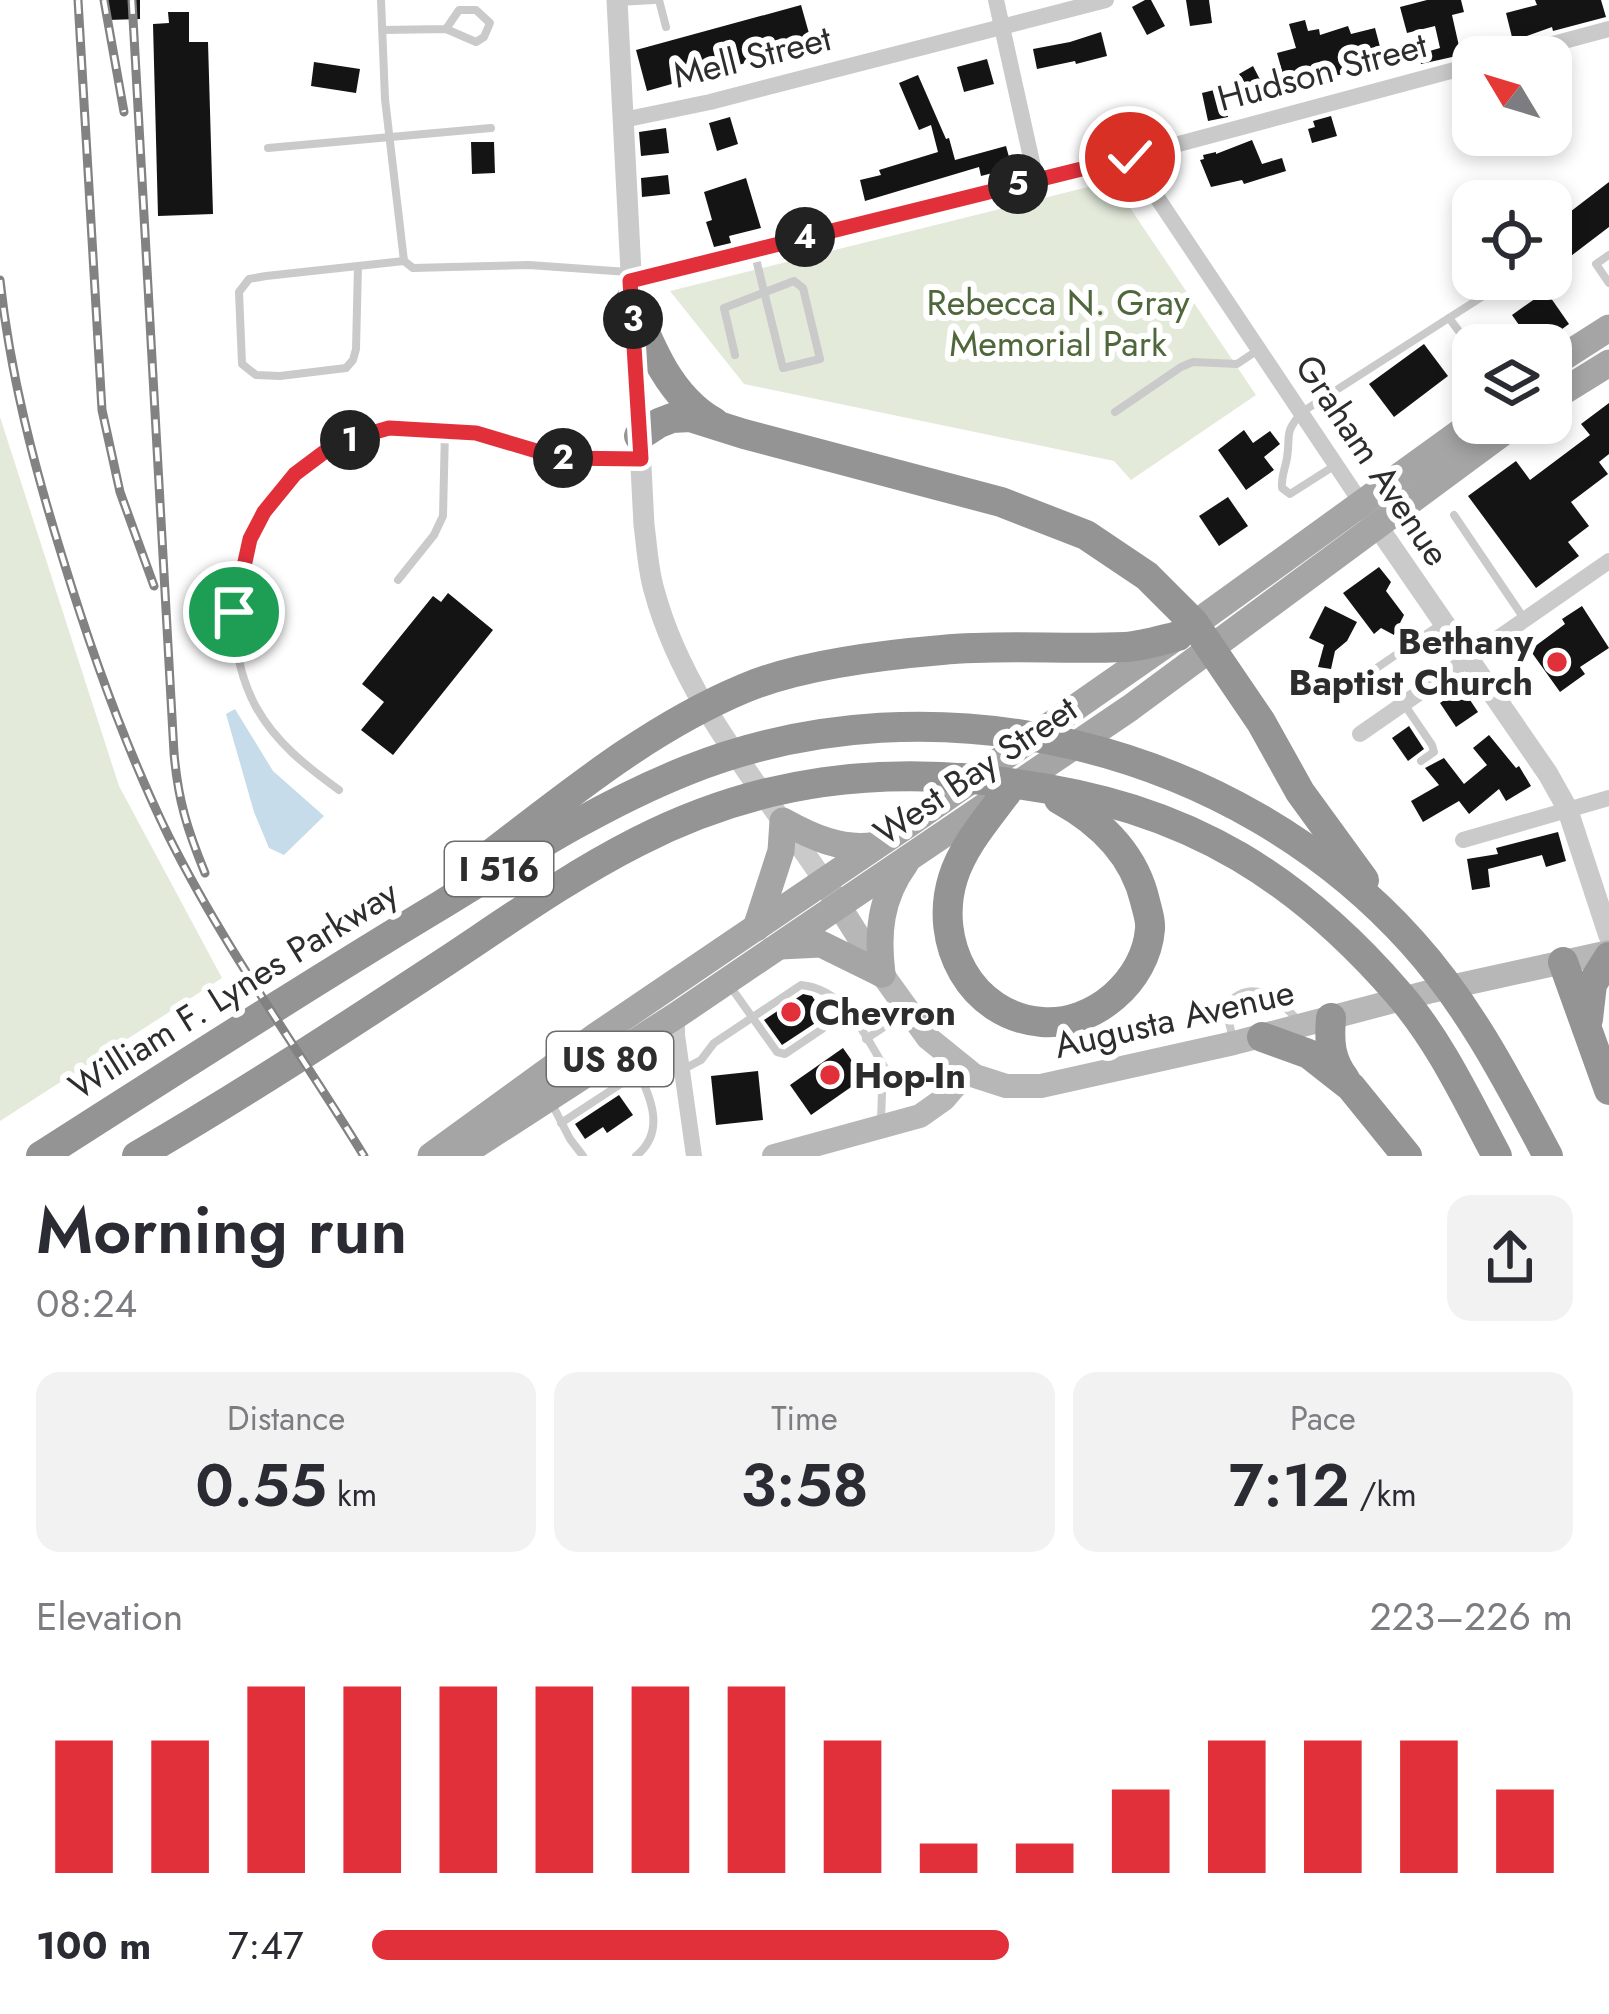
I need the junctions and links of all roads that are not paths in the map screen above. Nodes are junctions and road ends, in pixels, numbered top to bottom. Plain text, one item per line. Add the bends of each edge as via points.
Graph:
1 (381, 0) edge
2 (656, 0) edge
3 (996, 0) edge
4 (1106, 0) edge
5 (617, 1) edge
6 (1004, 26) junction
7 (666, 27) dead end
8 (383, 29) junction
9 (446, 29) junction
10 (1609, 29) edge
11 (1572, 39) edge
12 (1452, 71) edge
13 (623, 120) junction
14 (490, 128) dead end
15 (389, 138) junction
16 (268, 148) dead end
17 (1130, 157) junction
18 (1036, 179) junction
19 (754, 250) junction
20 (1609, 255) edge
21 (404, 261) junction
22 (358, 266) junction
23 (630, 284) junction
24 (1609, 284) edge
25 (762, 292) junction
26 (1477, 300) edge
27 (1450, 318) junction
28 (1454, 324) edge
29 (1609, 328) edge
30 (1260, 350) junction
31 (1572, 352) edge
32 (734, 355) dead end
33 (1609, 363) edge
34 (1572, 386) edge
35 (1115, 412) dead end
36 (1302, 412) junction
37 (719, 424) junction
38 (446, 431) junction
39 (1452, 441) edge
40 (1482, 444) edge
41 (640, 447) junction
42 (1336, 464) junction
43 (1369, 514) junction
44 (1454, 515) dead end
45 (1609, 561) edge
46 (398, 580) dead end
47 (1524, 618) junction
48 (1442, 623) junction
49 (1178, 636) junction
50 (1466, 658) junction
51 (1346, 689) dead end
52 (1403, 703) junction
53 (1360, 734) dead end
54 (1421, 761) dead end
55 (1019, 789) junction
56 (340, 790) dead end
57 (1065, 796) junction
58 (1609, 798) edge
59 (1567, 808) junction
60 (783, 821) junction
61 (1463, 840) dead end
62 (880, 844) junction
63 (911, 856) junction
64 (831, 893) junction
65 (1391, 920) junction
66 (756, 928) junction
67 (1609, 936) edge
68 (778, 946) junction
69 (1609, 954) edge
70 (1563, 962) junction
71 (882, 974) junction
72 (726, 981) junction
73 (314, 982) junction
74 (849, 1011) junction
75 (908, 1011) junction
76 (677, 1015) junction
77 (751, 1018) junction
78 (1317, 1021) junction
79 (1588, 1031) junction
80 (866, 1039) junction
81 (1248, 1040) junction
82 (633, 1060) junction
83 (682, 1070) junction
84 (968, 1071) junction
85 (1351, 1087) junction
86 (1609, 1090) edge
87 (555, 1111) junction
88 (881, 1128) junction
89 (41, 1156) edge
90 (137, 1156) edge
91 (431, 1156) edge
92 (459, 1156) edge
93 (583, 1156) edge
94 (636, 1156) edge
95 (694, 1156) edge
96 (778, 1156) edge
97 (1407, 1156) edge
98 (1498, 1156) edge
99 (1548, 1156) edge

1 - 8 lane
2 - 5 lane
2 - 7 lane
3 - 6 street
4 - 6 street, Mell Street
5 - 13 street
6 - 13 street, Mell Street
6 - 18 street
8 - 9 lane
8 - 15 lane
9 - 9 lane via 476,41 490,23 476,10 459,10
10 - 11 street
12 - 17 street, Hudson Street
13 - 23 street
14 - 15 lane
15 - 16 lane
15 - 21 lane
17 - 18 street, Hudson Street
17 - 30 street, Graham Avenue
18 - 19 street, Hudson Street
19 - 23 street, Hudson Street
19 - 25 lane
20 - 24 lane via 1596,264
21 - 22 lane
21 - 23 lane via 413,268 529,265
22 - 22 lane via 249,279 239,292 242,364 256,375 280,376 346,368 356,349
23 - 37 highway via 669,379
23 - 41 street
25 - 25 lane via 783,368 820,359 803,288 794,281
25 - 32 lane via 724,308
26 - 27 lane
27 - 28 lane
27 - 36 lane
29 - 31 main road
30 - 35 lane via 1237,364 1181,367
30 - 36 street, Graham Avenue
33 - 34 main road
36 - 42 street, Graham Avenue
36 - 42 lane via 1287,434 1282,488 1291,494
37 - 41 highway via 672,418
37 - 65 highway via 1001,502 1086,535 1147,576 1192,622
38 - 41 lane via 560,458
38 - 46 lane via 443,516
38 - 56 lane via 389,428 323,453 295,474 250,539 234,612 239,665 276,736
39 - 43 main road, West Bay Street
40 - 43 main road, West Bay Street
41 - 60 street via 652,586 667,631 703,702
42 - 43 street, Graham Avenue
43 - 48 street, Graham Avenue
43 - 49 main road, West Bay Street
43 - 55 main road, West Bay Street
44 - 47 lane
45 - 47 street
47 - 50 street
48 - 50 street, Graham Avenue
48 - 51 lane
49 - 62 main road, West Bay Street
49 - 73 highway via 1129,646 941,650 842,663 744,689 606,767
50 - 52 street
50 - 59 street, Graham Avenue
52 - 53 street
52 - 54 lane via 1434,752
55 - 57 highway
55 - 57 highway via 974,836 953,877 949,940 963,974 990,1003 1042,1022 1074,1018 1114,998 1137,971 1150,925 1140,880 1115,841
55 - 63 main road, West Bay Street
55 - 90 highway, I 516 via 902,774 812,783 693,818 587,870
57 - 98 highway via 1158,817 1242,858 1303,902 1399,994
58 - 59 street
59 - 61 street
59 - 67 street, Graham Avenue
60 - 62 main road via 832,844
60 - 64 street
60 - 66 main road
62 - 64 main road, West Bay Street
63 - 64 main road, West Bay Street
63 - 71 main road via 883,908
64 - 66 main road, West Bay Street / US 80
64 - 68 main road, West Bay Street
64 - 71 main road
65 - 73 highway, William F. Lynes Parkway / I 516 via 1288,837 1156,768 1066,742 955,727 859,729 761,747 634,793
65 - 99 highway, William F. Lynes Parkway / I 516 via 1465,1009
66 - 91 main road, West Bay Street / US 80
68 - 71 main road via 821,944
68 - 72 main road, West Bay Street / US 80
69 - 70 main road, Augusta Avenue
69 - 79 highway via 1592,985
70 - 78 main road, Augusta Avenue
70 - 79 highway
71 - 75 main road
72 - 76 main road, West Bay Street / US 80
72 - 77 lane
73 - 89 highway, William F. Lynes Parkway / I 516
74 - 77 lane via 817,987 801,986
74 - 77 lane via 785,1054
74 - 80 lane
75 - 80 lane
75 - 84 main road
76 - 82 main road, West Bay Street / US 80
76 - 83 street
77 - 83 lane
78 - 81 main road, Augusta Avenue
78 - 81 lane via 1267,993 1238,994 1225,1006
78 - 85 highway
79 - 86 highway
80 - 88 lane via 888,1073
81 - 84 main road, Augusta Avenue via 1041,1086 990,1083
81 - 85 highway via 1309,1054
82 - 83 lane
82 - 87 main road, West Bay Street / US 80
82 - 94 lane via 656,1120
83 - 95 street
84 - 88 main road via 934,1108
85 - 97 highway
87 - 92 main road, West Bay Street / US 80
87 - 93 lane
88 - 96 main road

